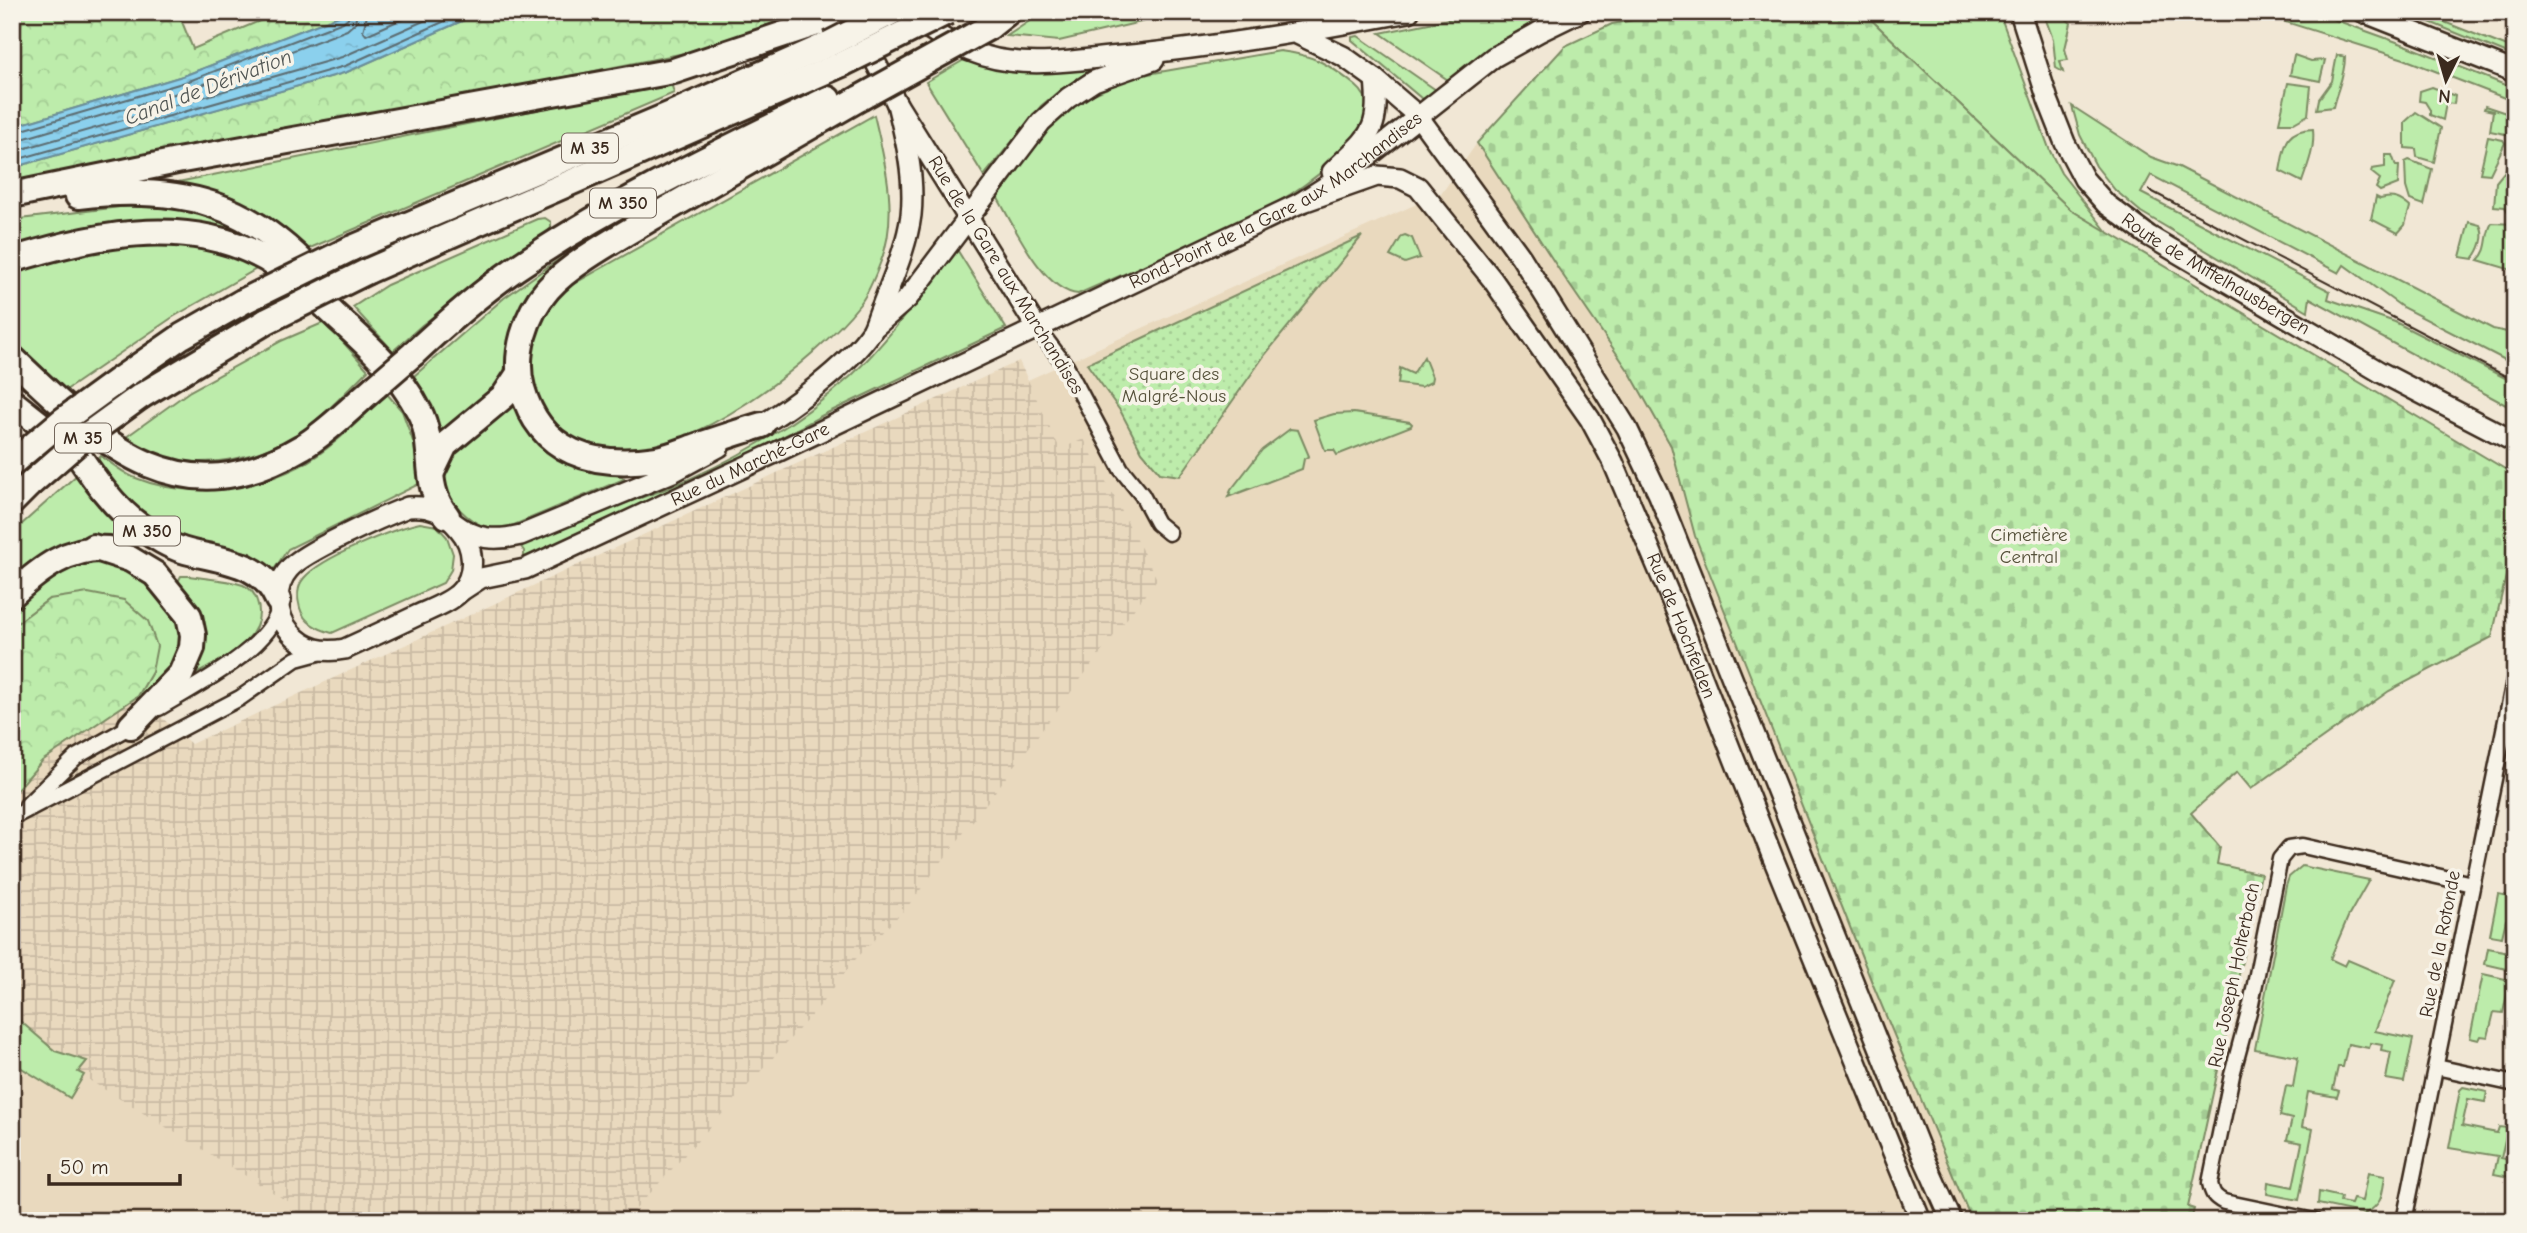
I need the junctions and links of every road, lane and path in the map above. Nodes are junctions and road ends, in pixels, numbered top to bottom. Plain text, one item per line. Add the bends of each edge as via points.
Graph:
1 (850, 12) edge
2 (892, 12) edge
3 (910, 12) edge
4 (947, 12) edge
5 (1409, 12) edge
6 (1580, 12) edge
7 (2020, 12) edge
8 (2363, 12) edge
9 (991, 18) edge
10 (1295, 33) junction
11 (833, 36) edge
12 (1185, 50) junction
13 (2515, 72) edge
14 (1375, 79) junction
15 (857, 92) junction
16 (897, 104) junction
17 (1418, 116) junction
18 (12, 195) edge
19 (1301, 202) junction
20 (12, 205) edge
21 (969, 217) junction
22 (12, 260) edge
23 (1037, 328) junction
24 (872, 330) junction
25 (359, 337) junction
26 (13, 358) edge
27 (518, 375) junction
28 (12, 402) edge
29 (762, 425) junction
30 (2515, 442) edge
31 (80, 458) junction
32 (12, 463) edge
33 (432, 472) junction
34 (21, 494) edge
35 (451, 520) junction
36 (1169, 533) dead end
37 (93, 547) junction
38 (240, 564) junction
39 (461, 591) junction
40 (12, 595) edge
41 (279, 604) junction
42 (324, 651) junction
43 (2515, 676) edge
44 (131, 726) junction
45 (16, 817) edge
46 (2472, 884) junction
47 (2436, 1067) junction
48 (2515, 1084) edge
49 (1921, 1221) edge
50 (1952, 1221) edge
51 (2314, 1221) edge
52 (2404, 1221) edge

1 - 16 main road, Rue de la Gare aux Marchandises
2 - 11 highway, M 35, bridge
3 - 12 main road via 953,44 1009,61
4 - 11 highway, M 35, bridge
5 - 10 main road
6 - 17 main road via 1494,57
7 - 30 main road, Route de Mittelhausbergen via 2065,143 2084,179 2106,204 2149,236 2380,372
8 - 13 main road
9 - 15 highway, M 350
10 - 12 main road
10 - 14 main road, Rond-Point de la Gare aux Marchandises
11 - 18 highway via 674,71
11 - 32 highway, M 35, bridge via 671,114 350,249 242,302 117,381
11 - 34 highway, M 35, bridge via 267,321 141,396 83,438
12 - 21 main road via 1094,82 1068,99 1041,122
14 - 17 main road, Rond-Point de la Gare aux Marchandises
14 - 19 main road via 1378,108 1368,136
15 - 26 highway, M 350, bridge via 645,190 559,240 455,315 304,447 254,470 213,476 180,474 144,463 89,428
15 - 27 highway via 570,270 549,288 527,324
16 - 21 main road, Rue de la Gare aux Marchandises
16 - 24 main road via 912,189 911,217
17 - 19 main road, Rond-Point de la Gare aux Marchandises via 1347,173
17 - 50 main road, Rue de Hochfelden via 1521,257 1645,462
19 - 23 main road, Rond-Point de la Gare aux Marchandises
19 - 49 main road, Rue de Hochfelden via 1377,176 1400,177 1418,187 1492,279 1590,419 1613,461 1677,613
20 - 25 highway via 143,191 212,204 250,221 282,243 328,289
21 - 23 main road, Rue de la Gare aux Marchandises
21 - 24 main road via 908,298
22 - 25 highway via 135,233 211,238 277,265
23 - 36 street, Rue de la Gare aux Marchandises via 1066,366 1121,469 1157,523
23 - 39 main road, Rue du Marché-Gare via 525,569 474,580
24 - 29 main road via 824,379
25 - 33 highway via 388,366 424,419
26 - 31 highway, M 350
27 - 29 highway via 527,407 539,427 575,454 602,461 658,459
27 - 33 highway via 503,396 445,445
28 - 31 highway
29 - 35 main road via 673,472 521,535 482,538
31 - 38 highway, M 350 via 122,511 144,530 180,549
33 - 35 highway via 434,496
35 - 39 main road via 471,552 470,573
35 - 41 main road via 427,507 408,507 315,551 287,570 280,584
37 - 38 highway via 204,566
37 - 40 highway via 54,562
37 - 44 highway via 130,559 155,574 189,616 192,648 181,674
38 - 41 highway via 265,579
39 - 42 main road, Rue du Marché-Gare via 445,603 345,649
41 - 42 main road via 285,625 299,640
41 - 44 street via 269,631 254,646
42 - 45 street via 296,659 240,698
43 - 46 street, Rue de la Rotonde
44 - 45 street via 76,757
46 - 47 street, Rue de la Rotonde
46 - 51 street, Rue Joseph Holterbach via 2303,846 2289,848 2280,859 2210,1183 2216,1198 2224,1202
47 - 48 street
47 - 52 street, Rue de la Rotonde

